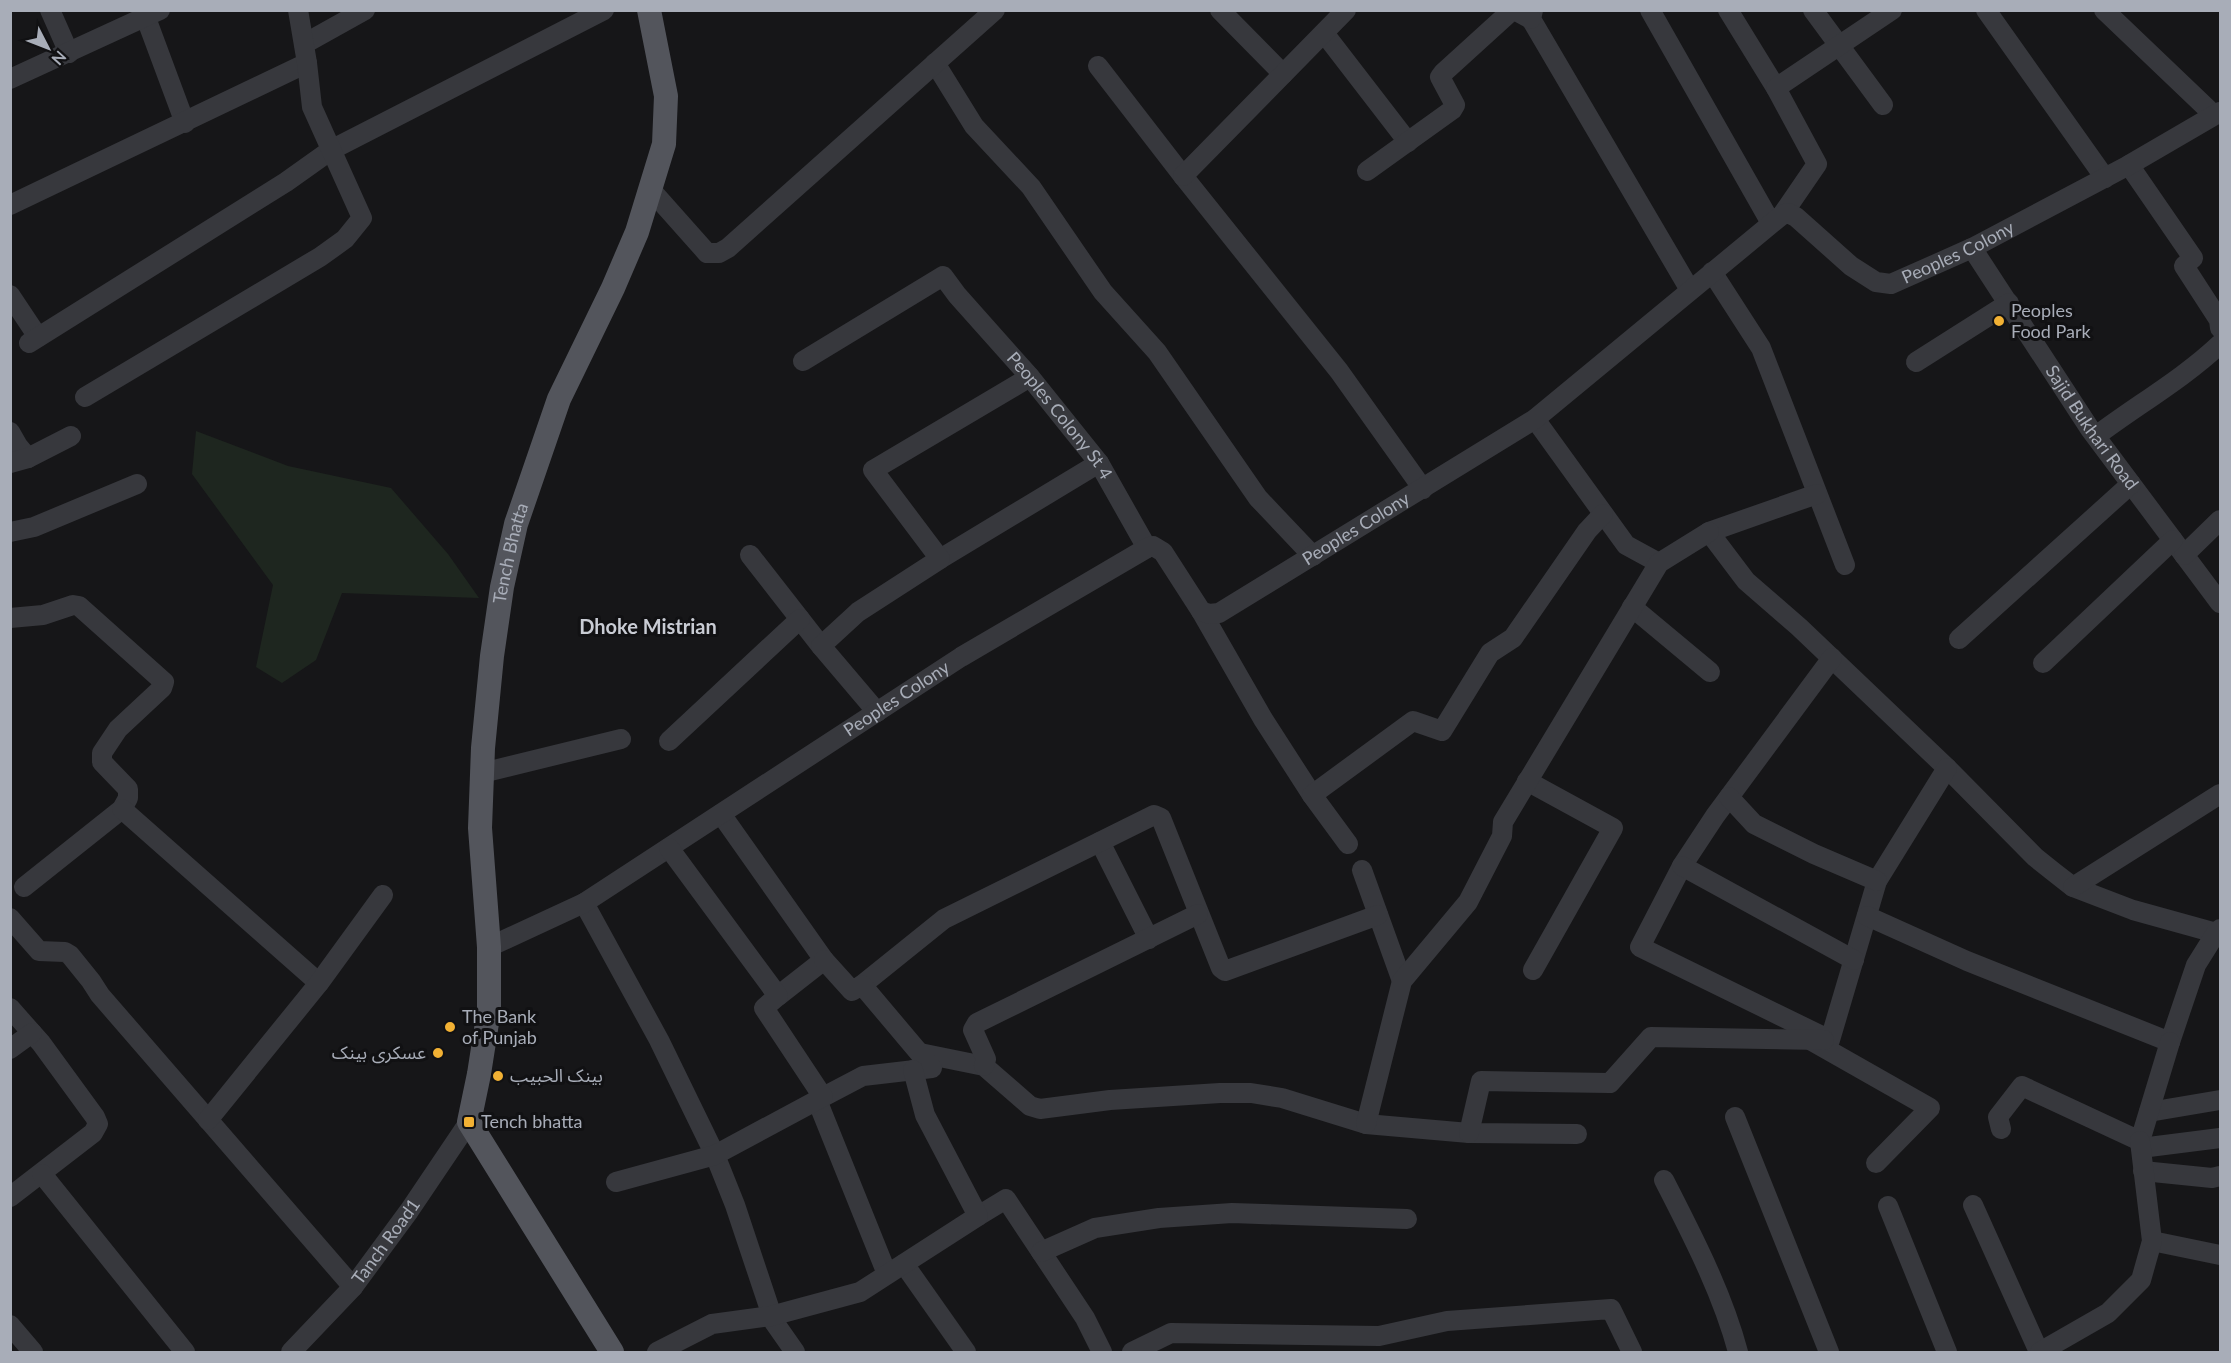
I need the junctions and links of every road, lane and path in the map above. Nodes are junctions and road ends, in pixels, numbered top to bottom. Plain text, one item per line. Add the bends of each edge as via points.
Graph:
1 (50, 10) edge
2 (298, 10) edge
3 (365, 10) edge
4 (603, 10) edge
5 (649, 10) edge
6 (1220, 10) edge
7 (1346, 10) edge
8 (1650, 10) edge
9 (1728, 10) edge
10 (1813, 10) edge
11 (1892, 10) edge
12 (1986, 10) edge
13 (2104, 10) edge
14 (990, 12) edge
15 (153, 14) edge
16 (1532, 15) edge
17 (1324, 33) junction
18 (1838, 46) junction
19 (69, 53) junction
20 (306, 53) junction
21 (935, 63) junction
22 (1098, 66) dead end
23 (12, 74) edge
24 (1283, 74) junction
25 (1776, 88) junction
26 (1883, 105) dead end
27 (2217, 114) edge
28 (185, 123) junction
29 (1408, 142) junction
30 (331, 150) junction
31 (2129, 165) junction
32 (1367, 171) dead end
33 (1183, 176) junction
34 (2105, 178) junction
35 (651, 190) junction
36 (10, 205) edge
37 (1776, 219) junction
38 (1972, 248) junction
39 (1713, 272) junction
40 (1690, 290) junction
41 (10, 295) edge
42 (2009, 303) junction
43 (2220, 328) edge
44 (2220, 344) edge
45 (803, 361) dead end
46 (1916, 362) dead end
47 (1030, 377) junction
48 (85, 397) dead end
49 (1535, 420) junction
50 (71, 436) dead end
51 (2096, 436) junction
52 (15, 449) edge
53 (1099, 463) junction
54 (137, 484) dead end
55 (2132, 484) junction
56 (1423, 489) junction
57 (1817, 494) junction
58 (1603, 514) junction
59 (2220, 520) edge
60 (10, 532) edge
61 (1709, 532) junction
62 (1147, 548) junction
63 (2179, 548) junction
64 (750, 555) dead end
65 (1313, 556) junction
66 (940, 559) junction
67 (1659, 563) junction
68 (1845, 565) dead end
69 (2220, 603) edge
70 (1632, 607) junction
71 (1201, 610) junction
72 (10, 618) edge
73 (800, 620) junction
74 (1959, 639) dead end
75 (821, 646) junction
76 (1832, 658) junction
77 (2043, 663) dead end
78 (1710, 672) dead end
79 (877, 712) junction
80 (621, 739) dead end
81 (669, 741) dead end
82 (1947, 768) junction
83 (482, 773) junction
84 (1527, 781) junction
85 (2220, 794) edge
86 (1312, 795) junction
87 (1729, 797) junction
88 (122, 809) junction
89 (721, 814) junction
90 (1100, 842) junction
91 (1348, 844) dead end
92 (669, 848) junction
93 (1682, 866) junction
94 (1362, 870) dead end
95 (1877, 881) junction
96 (2073, 887) junction
97 (24, 888) dead end
98 (383, 895) dead end
99 (584, 903) junction
100 (1198, 914) junction
101 (1378, 915) junction
102 (1867, 916) junction
103 (10, 918) edge
104 (2218, 931) edge
105 (1149, 939) junction
106 (489, 947) junction
107 (824, 960) junction
108 (1854, 960) junction
109 (1533, 970) dead end
110 (1402, 981) junction
111 (319, 983) junction
112 (862, 985) junction
113 (778, 996) junction
114 (10, 1008) edge
115 (32, 1033) junction
116 (1809, 1039) junction
117 (1830, 1040) junction
118 (2170, 1042) junction
119 (10, 1049) edge
120 (916, 1062) junction
121 (984, 1066) junction
122 (820, 1099) junction
123 (2220, 1100) edge
124 (2149, 1112) junction
125 (1736, 1117) dead end
126 (208, 1120) junction
127 (469, 1122) junction
128 (1366, 1124) junction
129 (2001, 1129) dead end
130 (1469, 1133) junction
131 (1577, 1134) dead end
132 (2220, 1138) edge
133 (2140, 1144) junction
134 (715, 1155) junction
135 (1876, 1163) dead end
136 (2144, 1171) junction
137 (42, 1174) junction
138 (2220, 1176) edge
139 (1664, 1180) dead end
140 (616, 1182) dead end
141 (10, 1197) edge
142 (1973, 1205) dead end
143 (1888, 1206) dead end
144 (978, 1216) junction
145 (1407, 1220) dead end
146 (2152, 1241) junction
147 (1041, 1252) junction
148 (2220, 1255) edge
149 (896, 1269) junction
150 (353, 1287) junction
151 (771, 1316) junction
152 (10, 1325) edge
153 (33, 1353) edge
154 (185, 1353) edge
155 (291, 1353) edge
156 (612, 1353) edge
157 (657, 1353) edge
158 (795, 1353) edge
159 (966, 1353) edge
160 (1102, 1353) edge
161 (1132, 1353) edge
162 (1632, 1353) edge
163 (1738, 1353) edge
164 (1829, 1353) edge
165 (1947, 1353) edge
166 (2040, 1353) edge

1 - 19 street
2 - 20 street
3 - 20 street
4 - 30 street
5 - 35 main road, Tench Bhatta via 666,96 664,144
6 - 24 street
7 - 17 street
8 - 37 street
9 - 25 street
10 - 18 street
11 - 18 street
12 - 34 street
13 - 27 street
14 - 21 street
15 - 19 street
15 - 28 street
16 - 29 street via 1509,13 1443,73 1442,83 1455,105
16 - 40 street
17 - 24 street
17 - 29 street
18 - 25 street
18 - 26 street
19 - 23 street
20 - 28 street
20 - 30 street via 312,107
21 - 35 street via 719,253 707,253
21 - 65 street via 974,126 1030,187 1103,292 1156,352 1258,498
22 - 33 street
24 - 33 street
25 - 37 street via 1817,164
27 - 31 street, Peoples Colony
28 - 36 street
29 - 32 street
30 - 41 street via 34,340
30 - 48 street via 362,218 345,239
31 - 34 street, Peoples Colony
31 - 43 street via 2193,258 2184,266 2219,320
33 - 56 street via 1339,371
34 - 38 street, Peoples Colony
35 - 83 main road, Tench Bhatta via 613,288 558,399 516,524 492,656
37 - 38 street, Peoples Colony via 1788,213 1796,217 1851,266 1876,282 1891,284
37 - 39 street, Peoples Colony
38 - 42 street, Sajid Bukhari Road
39 - 40 street, Peoples Colony
39 - 57 street via 1761,348
40 - 49 street, Peoples Colony
42 - 46 street
42 - 51 street, Sajid Bukhari Road
44 - 51 street via 2197,366
45 - 47 street, Peoples Colony St 4 via 943,276
47 - 53 street, Peoples Colony St 4
47 - 66 street via 873,470
49 - 56 street, Peoples Colony
49 - 58 street
50 - 52 street
51 - 55 street, Sajid Bukhari Road
53 - 62 street, Peoples Colony St 4
53 - 66 street
54 - 60 street
55 - 63 street, Sajid Bukhari Road
55 - 74 street
56 - 65 street, Peoples Colony
57 - 61 street
57 - 68 street
58 - 67 street via 1626,545
58 - 86 street via 1513,638 1490,653 1442,731 1413,721
59 - 63 street
61 - 67 street
61 - 76 street via 1746,581
62 - 71 street via 1153,546 1163,552
62 - 79 street, Peoples Colony
63 - 69 street, Sajid Bukhari Road
63 - 77 street
64 - 73 street
65 - 71 street, Peoples Colony via 1219,613
66 - 75 street via 858,612
67 - 70 street
70 - 78 street
70 - 84 street
71 - 86 street
72 - 88 street via 79,606 164,682 118,729 102,753 102,762 128,789
73 - 75 street
73 - 81 street
75 - 79 street
76 - 82 street
76 - 87 street
79 - 89 street, Peoples Colony
80 - 83 street
82 - 95 street
82 - 96 street via 2035,857
83 - 106 main road, Tench Bhatta via 480,828
84 - 109 street via 1613,828
84 - 110 street via 1503,822 1502,836 1468,902
85 - 96 street
86 - 91 street
87 - 93 street
87 - 95 street via 1755,824
88 - 97 street
88 - 111 street
89 - 92 street, Peoples Colony
89 - 107 street
90 - 100 street via 1159,815
90 - 105 street
90 - 112 street via 944,919
92 - 99 street, Peoples Colony
92 - 113 street
93 - 108 street
93 - 117 street via 1641,947
94 - 101 street
95 - 102 street
96 - 104 street via 2133,910
98 - 111 street
99 - 106 street, Peoples Colony
99 - 134 street via 659,1040
100 - 101 street via 1225,970
100 - 105 street
101 - 110 street
102 - 108 street
102 - 118 street via 1967,961
103 - 126 street via 39,951 70,955 100,996
104 - 118 street via 2196,965
105 - 121 street via 976,1023 973,1030 986,1059
106 - 127 main road, Tench Bhatta via 489,1010
107 - 112 street via 852,991
107 - 113 street
108 - 117 street
110 - 128 street
111 - 126 street
112 - 120 street
113 - 122 street via 764,1008
114 - 115 street
115 - 119 street
115 - 137 street via 98,1125
116 - 117 street
116 - 130 street via 1651,1037 1610,1083 1481,1081
116 - 135 street via 1930,1108
118 - 124 street
120 - 121 street
120 - 122 street via 864,1076
120 - 144 street via 925,1115
121 - 128 street via 1030,1106 1040,1109 1110,1100 1251,1093 1282,1098
122 - 134 street
122 - 149 street
123 - 124 street
124 - 133 street
125 - 164 street
126 - 150 street
127 - 150 street, Tanch Road1
127 - 156 main road
128 - 130 street
129 - 133 street via 1998,1117 2022,1086
130 - 131 street
132 - 133 street
133 - 136 street
134 - 140 street
134 - 151 street
136 - 138 street
136 - 146 street
137 - 141 street
137 - 154 street
139 - 163 street via 1694,1239
142 - 166 street
143 - 165 street
144 - 147 street via 1006,1199
144 - 149 street
145 - 147 street via 1232,1213 1159,1218 1095,1228
146 - 148 street
146 - 166 street via 2141,1280 2108,1313
147 - 160 street via 1085,1318
149 - 151 street via 860,1292
149 - 159 street
150 - 155 street, Tanch Road1
151 - 157 street via 712,1324
151 - 158 street
152 - 153 street
161 - 162 street via 1171,1333 1379,1336 1447,1321 1611,1309

